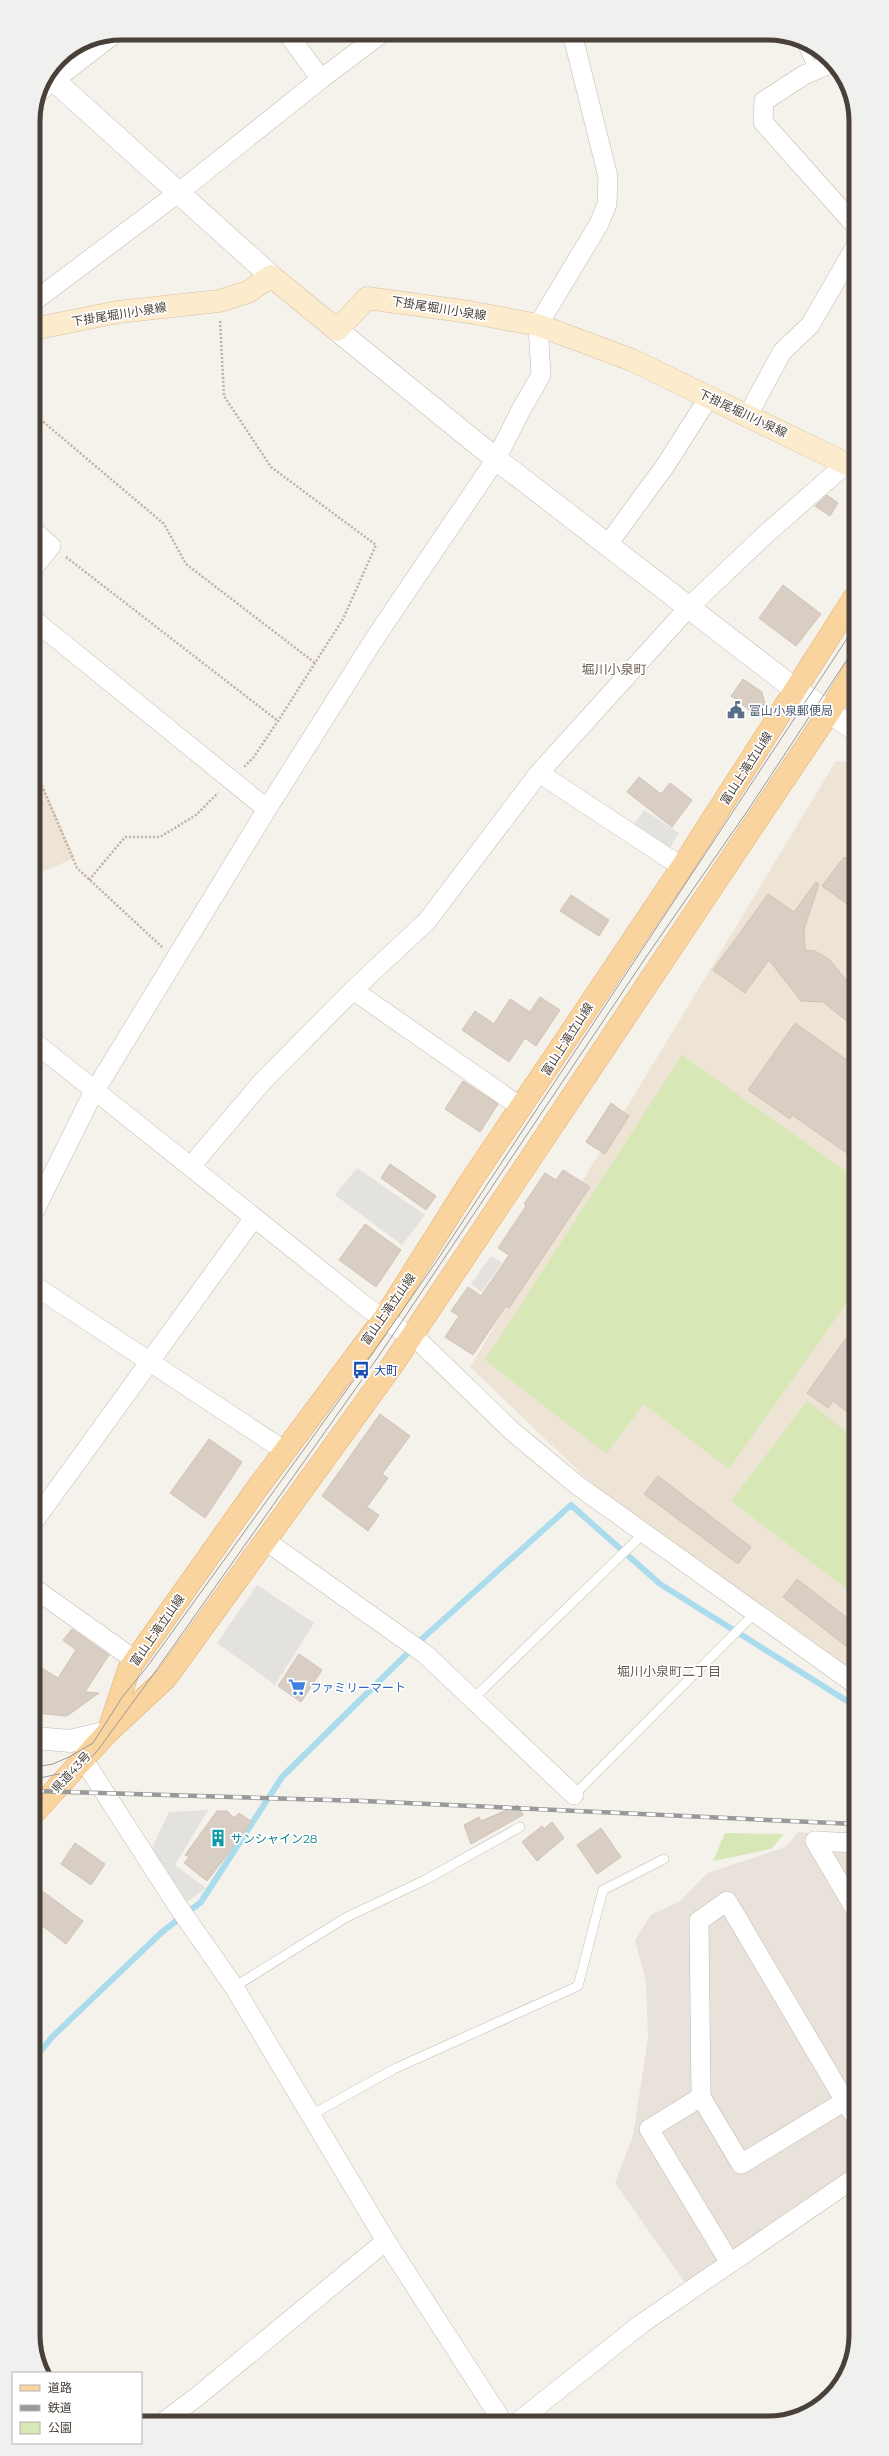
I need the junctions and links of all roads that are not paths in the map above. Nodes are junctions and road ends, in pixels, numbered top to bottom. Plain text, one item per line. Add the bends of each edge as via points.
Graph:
1 (292, 40) edge
2 (373, 40) edge
3 (574, 40) edge
4 (102, 43) edge
5 (807, 50) edge
6 (822, 67) edge
7 (321, 79) junction
8 (51, 80) edge
9 (49, 84) edge
10 (178, 193) junction
11 (849, 219) edge
12 (849, 256) edge
13 (271, 276) junction
14 (40, 297) edge
15 (538, 325) junction
16 (40, 328) edge
17 (337, 330) junction
18 (709, 397) junction
19 (748, 415) junction
20 (496, 460) junction
21 (849, 465) edge
22 (849, 466) edge
23 (40, 536) edge
24 (608, 544) junction
25 (40, 560) edge
26 (849, 606) edge
27 (689, 608) junction
28 (40, 625) edge
29 (849, 679) edge
30 (796, 690) junction
31 (830, 710) junction
32 (849, 725) edge
33 (539, 773) junction
34 (267, 809) junction
35 (682, 867) junction
36 (353, 990) junction
37 (40, 1047) edge
38 (96, 1090) junction
39 (522, 1108) junction
40 (191, 1166) junction
41 (40, 1200) edge
42 (253, 1218) junction
43 (40, 1289) edge
44 (385, 1318) junction
45 (413, 1336) junction
46 (149, 1362) junction
47 (284, 1451) junction
48 (40, 1513) edge
49 (643, 1534) junction
50 (266, 1541) junction
51 (40, 1593) edge
52 (755, 1613) junction
53 (135, 1660) junction
54 (849, 1680) edge
55 (473, 1699) junction
56 (108, 1732) junction
57 (40, 1738) edge
58 (83, 1759) junction
59 (574, 1795) joint
60 (40, 1806) edge
61 (520, 1827) dead end
62 (849, 1843) edge
63 (664, 1859) dead end
64 (849, 1899) edge
65 (234, 1987) junction
66 (849, 2095) edge
67 (701, 2097) junction
68 (849, 2099) edge
69 (311, 2115) junction
70 (849, 2182) edge
71 (386, 2241) junction
72 (730, 2263) junction
73 (171, 2416) edge
74 (499, 2416) edge
75 (525, 2416) edge

1 - 7 street
2 - 7 street
3 - 15 street via 608,176 607,204 599,224
4 - 8 street
5 - 6 lane
6 - 11 street via 764,101 763,122
7 - 10 street
9 - 10 street
10 - 13 street
10 - 14 street
12 - 19 street via 810,325 782,352
13 - 16 main road, 下掛尾堀川小泉線 via 248,292 219,301 118,312
13 - 17 main road
15 - 17 main road, 下掛尾堀川小泉線 via 469,312 367,298
15 - 18 main road, 下掛尾堀川小泉線 via 632,360
15 - 20 street via 542,375
17 - 20 street
18 - 19 main road, 下掛尾堀川小泉線
18 - 24 street via 665,466
19 - 21 main road, 下掛尾堀川小泉線
20 - 24 street
20 - 34 street via 375,638
22 - 27 street via 767,533
23 - 25 street via 51,546
24 - 27 street
26 - 30 main road, 富山上滝立山線
27 - 30 street
27 - 33 street
28 - 34 street
29 - 31 main road
30 - 31 street
30 - 35 main road, 富山上滝立山線
31 - 32 street
31 - 45 main road
33 - 35 street
33 - 36 street via 427,921
34 - 38 street
35 - 39 main road, 富山上滝立山線 via 593,997
36 - 39 street
36 - 40 street via 263,1081
37 - 38 street
38 - 40 street
38 - 41 street
39 - 44 main road, 富山上滝立山線 via 469,1184
40 - 42 street
42 - 44 street via 369,1309
42 - 46 street
43 - 46 street
44 - 45 street
44 - 47 main road, 富山上滝立山線
45 - 49 street via 512,1431
45 - 50 main road
46 - 47 street
46 - 48 street
47 - 53 main road, 富山上滝立山線
49 - 52 street
49 - 55 lane
50 - 55 street via 425,1654
50 - 56 main road via 166,1678
51 - 53 street
52 - 54 street
52 - 59 lane
53 - 56 main road, 富山上滝立山線 via 129,1669
55 - 59 street
56 - 57 street via 70,1741
56 - 58 main road, 県道43号
58 - 60 main road, 県道43号
58 - 65 street via 177,1905
61 - 65 lane via 427,1879 346,1918
62 - 64 street via 815,1841
63 - 69 lane via 602,1890 578,1986 394,2069
65 - 69 street
66 - 67 street via 727,1901 699,1921
67 - 68 street via 741,2164
67 - 72 street via 649,2129
69 - 71 street
70 - 72 street
71 - 73 street
71 - 74 street
72 - 75 street via 641,2324

